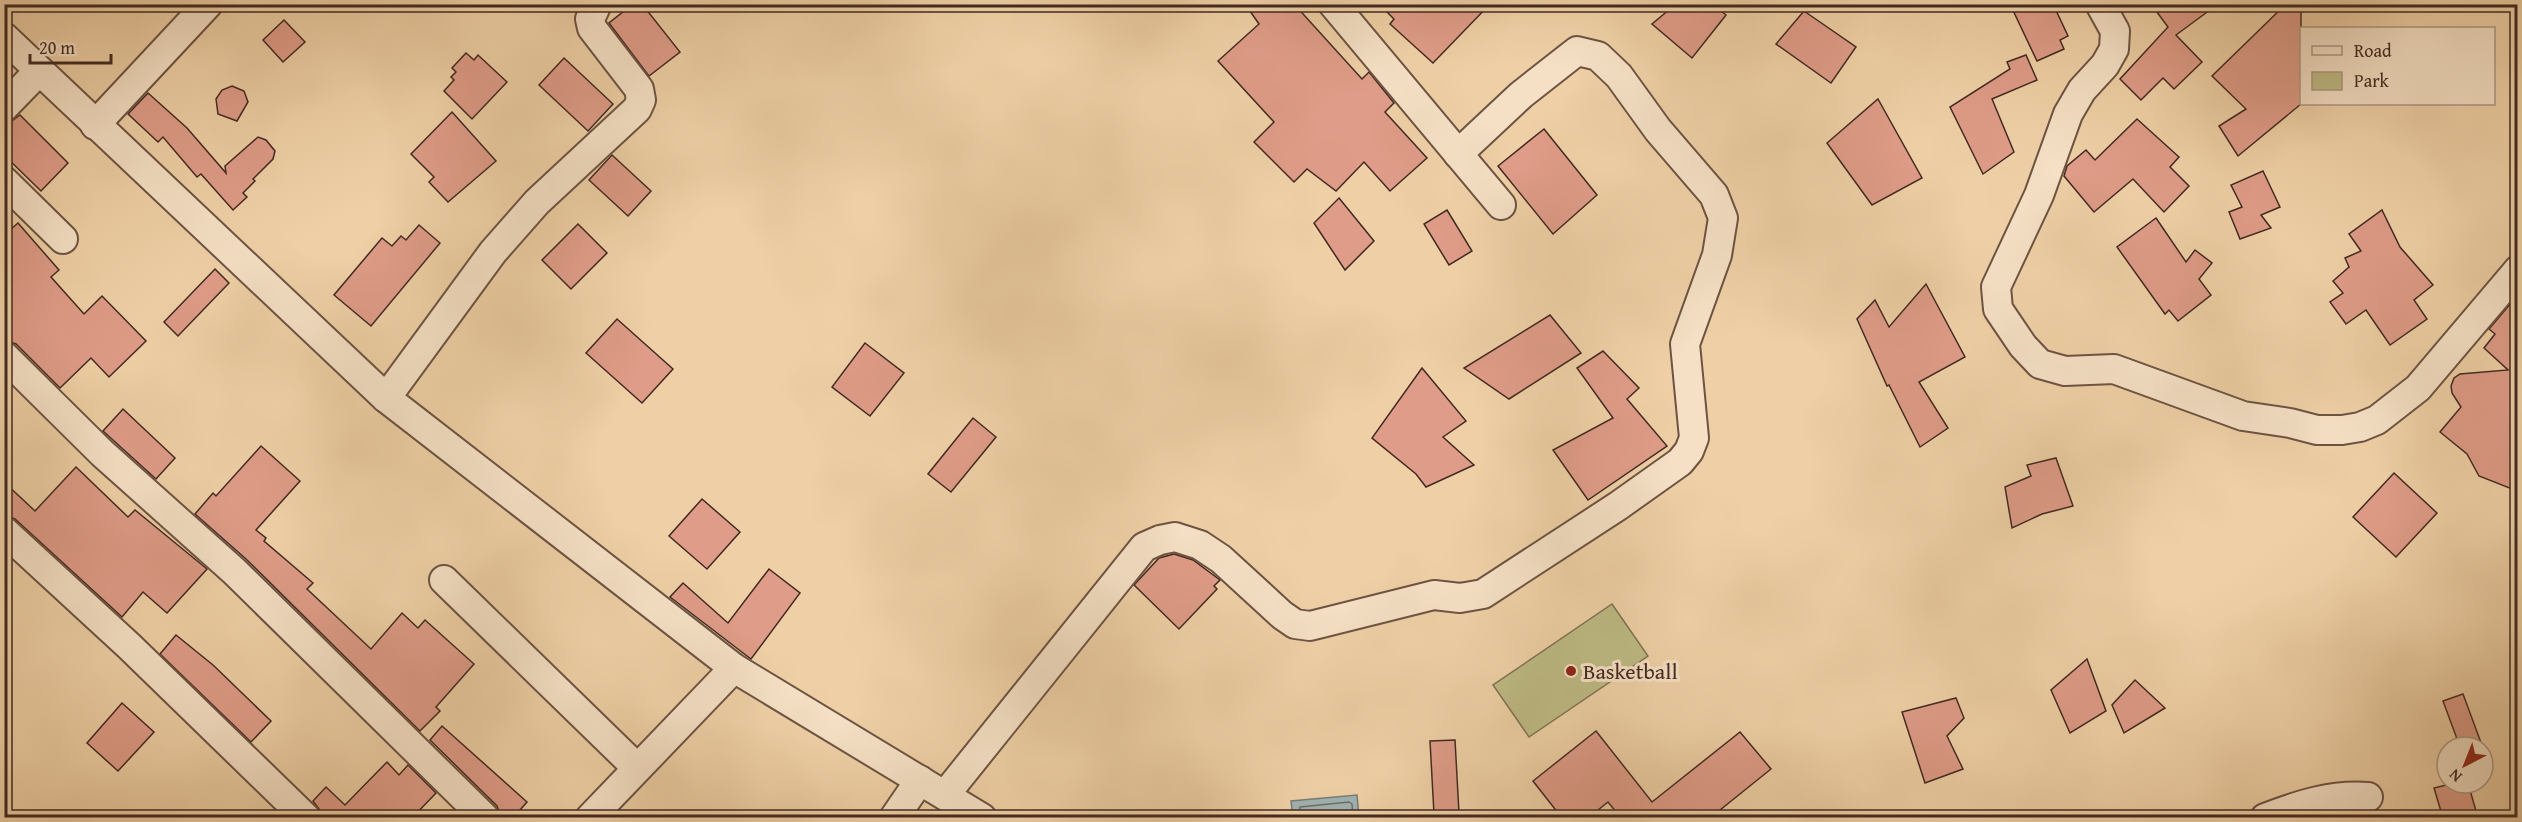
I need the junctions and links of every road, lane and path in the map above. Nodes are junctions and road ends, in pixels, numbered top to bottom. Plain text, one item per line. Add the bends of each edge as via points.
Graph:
1 (208, 4) edge
2 (597, 4) edge
3 (1333, 4) edge
4 (2100, 4) edge
5 (4, 38) edge
6 (39, 71) junction
7 (4, 107) edge
8 (95, 125) junction
9 (1458, 154) junction
10 (4, 180) edge
11 (1501, 206) dead end
12 (63, 239) dead end
13 (2517, 270) edge
14 (4, 356) edge
15 (386, 398) junction
16 (4, 531) edge
17 (444, 580) dead end
18 (734, 668) junction
19 (637, 768) junction
20 (920, 780) junction
21 (945, 795) junction
22 (2368, 797) dead end
23 (306, 818) edge
24 (485, 818) edge
25 (590, 818) edge
26 (894, 818) edge
27 (982, 818) edge
28 (2265, 818) edge

1 - 8 street
2 - 15 street via 592,28 639,89 641,100 637,109 537,202 493,252
3 - 9 street
4 - 13 street via 2115,31 2114,49 2068,114 2039,195 1996,287 1998,309 2040,364 2065,371 2114,369 2243,416 2317,430 2360,427 2377,420 2418,388
5 - 6 street
6 - 7 street
6 - 8 street
8 - 15 street
9 - 11 street
9 - 21 street via 1551,69 1577,51 1588,52 1619,76 1658,130 1714,195 1723,218 1717,255 1685,344 1694,438 1689,451 1680,462 1617,506 1483,594 1460,598 1434,595 1310,626 1295,624 1282,615 1200,545 1174,537 1144,547
10 - 12 street
14 - 24 street via 102,453 234,571
15 - 18 street
16 - 23 street
17 - 19 street
18 - 19 street
18 - 20 street
19 - 25 street
20 - 21 street
20 - 26 street
21 - 27 street
22 - 28 street via 2317,800

